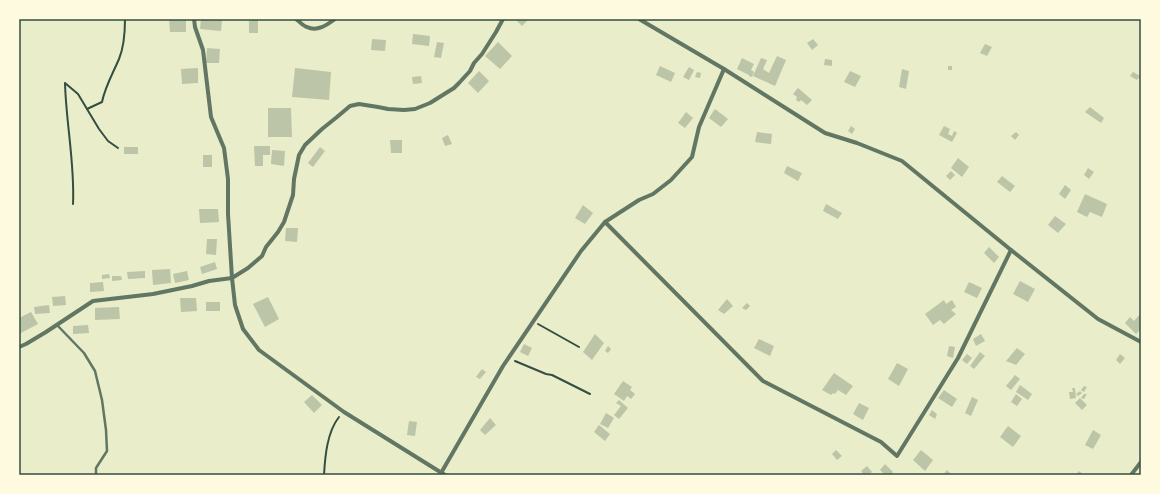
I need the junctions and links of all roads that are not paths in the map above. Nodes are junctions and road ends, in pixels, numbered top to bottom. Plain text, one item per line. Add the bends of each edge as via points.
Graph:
1 (194, 19) edge
2 (296, 19) edge
3 (335, 19) edge
4 (503, 19) edge
5 (638, 19) edge
6 (724, 70) junction
7 (605, 222) junction
8 (1011, 250) junction
9 (232, 278) junction
10 (57, 324) junction
11 (1141, 342) edge
12 (19, 347) edge
13 (1141, 462) edge
14 (443, 474) edge
15 (96, 475) edge
16 (1132, 475) edge

1 - 9 street via 194,27 203,50 211,117 224,148 228,179
2 - 3 street via 306,27 315,29
4 - 9 street via 462,80 430,103 404,110 359,104 350,106 322,129 299,155 293,195 278,232 257,261
5 - 6 street
6 - 7 street via 699,127 692,157 671,180 653,194
6 - 8 street via 825,132 902,161
7 - 8 street via 763,380 881,442 897,456 958,358
7 - 14 street via 581,251 509,358
8 - 11 street via 1098,319
9 - 10 street via 153,294 93,301
9 - 14 street via 235,305 243,329 259,350 344,412
10 - 12 street
10 - 15 lane via 84,353 95,371 102,400 107,451 96,468
13 - 16 street

